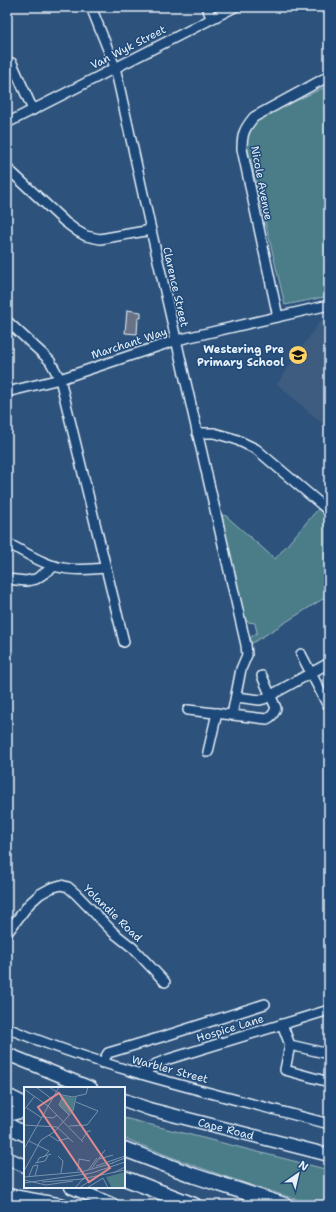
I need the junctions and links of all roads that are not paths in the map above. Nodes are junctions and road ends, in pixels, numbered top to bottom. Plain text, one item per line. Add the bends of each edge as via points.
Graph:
1 (91, 7) edge
2 (207, 7) edge
3 (235, 7) edge
4 (327, 7) edge
5 (329, 11) edge
6 (211, 18) junction
7 (12, 63) dead end
8 (115, 67) junction
9 (329, 76) edge
10 (33, 110) junction
11 (7, 123) edge
12 (7, 168) edge
13 (151, 230) junction
14 (329, 305) edge
15 (278, 317) junction
16 (7, 322) edge
17 (177, 340) junction
18 (60, 379) junction
19 (7, 392) edge
20 (197, 433) junction
21 (329, 512) edge
22 (7, 543) edge
23 (55, 566) junction
24 (106, 568) junction
25 (7, 579) edge
26 (124, 642) dead end
27 (301, 654) dead end
28 (329, 663) edge
29 (311, 673) junction
30 (262, 676) dead end
31 (270, 696) junction
32 (236, 697) junction
33 (328, 704) dead end
34 (188, 710) dead end
35 (217, 713) junction
36 (232, 715) junction
37 (208, 752) dead end
38 (7, 933) edge
39 (164, 982) dead end
40 (265, 1004) dead end
41 (329, 1010) edge
42 (282, 1024) junction
43 (7, 1028) edge
44 (290, 1044) junction
45 (7, 1054) edge
46 (329, 1054) edge
47 (102, 1063) junction
48 (141, 1074) junction
49 (329, 1082) edge
50 (89, 1087) edge
51 (7, 1096) edge
52 (125, 1100) edge
53 (24, 1104) edge
54 (125, 1104) edge
55 (149, 1109) junction
56 (24, 1111) edge
57 (7, 1115) edge
58 (329, 1124) edge
59 (7, 1125) edge
60 (24, 1134) edge
61 (125, 1149) edge
62 (329, 1155) edge
63 (7, 1158) edge
64 (24, 1166) edge
65 (125, 1178) edge
66 (72, 1188) edge
67 (7, 1196) edge
68 (63, 1205) edge
69 (113, 1205) edge
70 (194, 1205) edge
71 (284, 1205) edge

1 - 8 street, Clarence Street
2 - 6 street
3 - 6 street, Van Wyk Street
4 - 5 street
6 - 8 street, Van Wyk Street
7 - 10 street
8 - 10 street, Van Wyk Street
8 - 13 street, Clarence Street
9 - 15 street, Nicole Avenue via 254,117 242,135 242,149
10 - 11 street, Van Wyk Street
12 - 13 street via 65,222 86,236 100,239
13 - 17 street, Clarence Street
14 - 15 street, Marchant Way
15 - 17 street, Marchant Way
16 - 18 street via 50,361
17 - 18 street, Marchant Way
17 - 20 street, Clarence Street
18 - 19 street, Marchant Way
18 - 24 street
20 - 21 street via 214,433 256,449
20 - 32 street, Clarence Street via 246,645 247,655 241,669
22 - 23 street
23 - 24 street
23 - 25 street via 36,579
24 - 26 street
27 - 29 street
28 - 29 street
29 - 31 street
29 - 33 street
30 - 31 street
31 - 32 street via 260,700
31 - 36 street via 276,708 271,717 267,719
32 - 36 street
34 - 35 street
35 - 36 street
35 - 37 street
38 - 39 street, Yolandie Road via 40,894 61,885 68,887 114,933 133,948
40 - 47 street via 108,1053
41 - 42 street, Hospice Lane
42 - 44 street
42 - 48 street, Hospice Lane via 168,1059
43 - 47 street, Warbler Street
44 - 46 street
44 - 49 street via 285,1070
45 - 50 main road
47 - 48 street, Warbler Street
48 - 58 street, Warbler Street
51 - 53 highway
52 - 55 main road, Cape Road
54 - 55 main road
55 - 62 main road, Cape Road
56 - 57 main road
59 - 60 highway
61 - 71 highway via 195,1176
63 - 64 main road
65 - 70 highway
66 - 69 main road
67 - 68 main road

